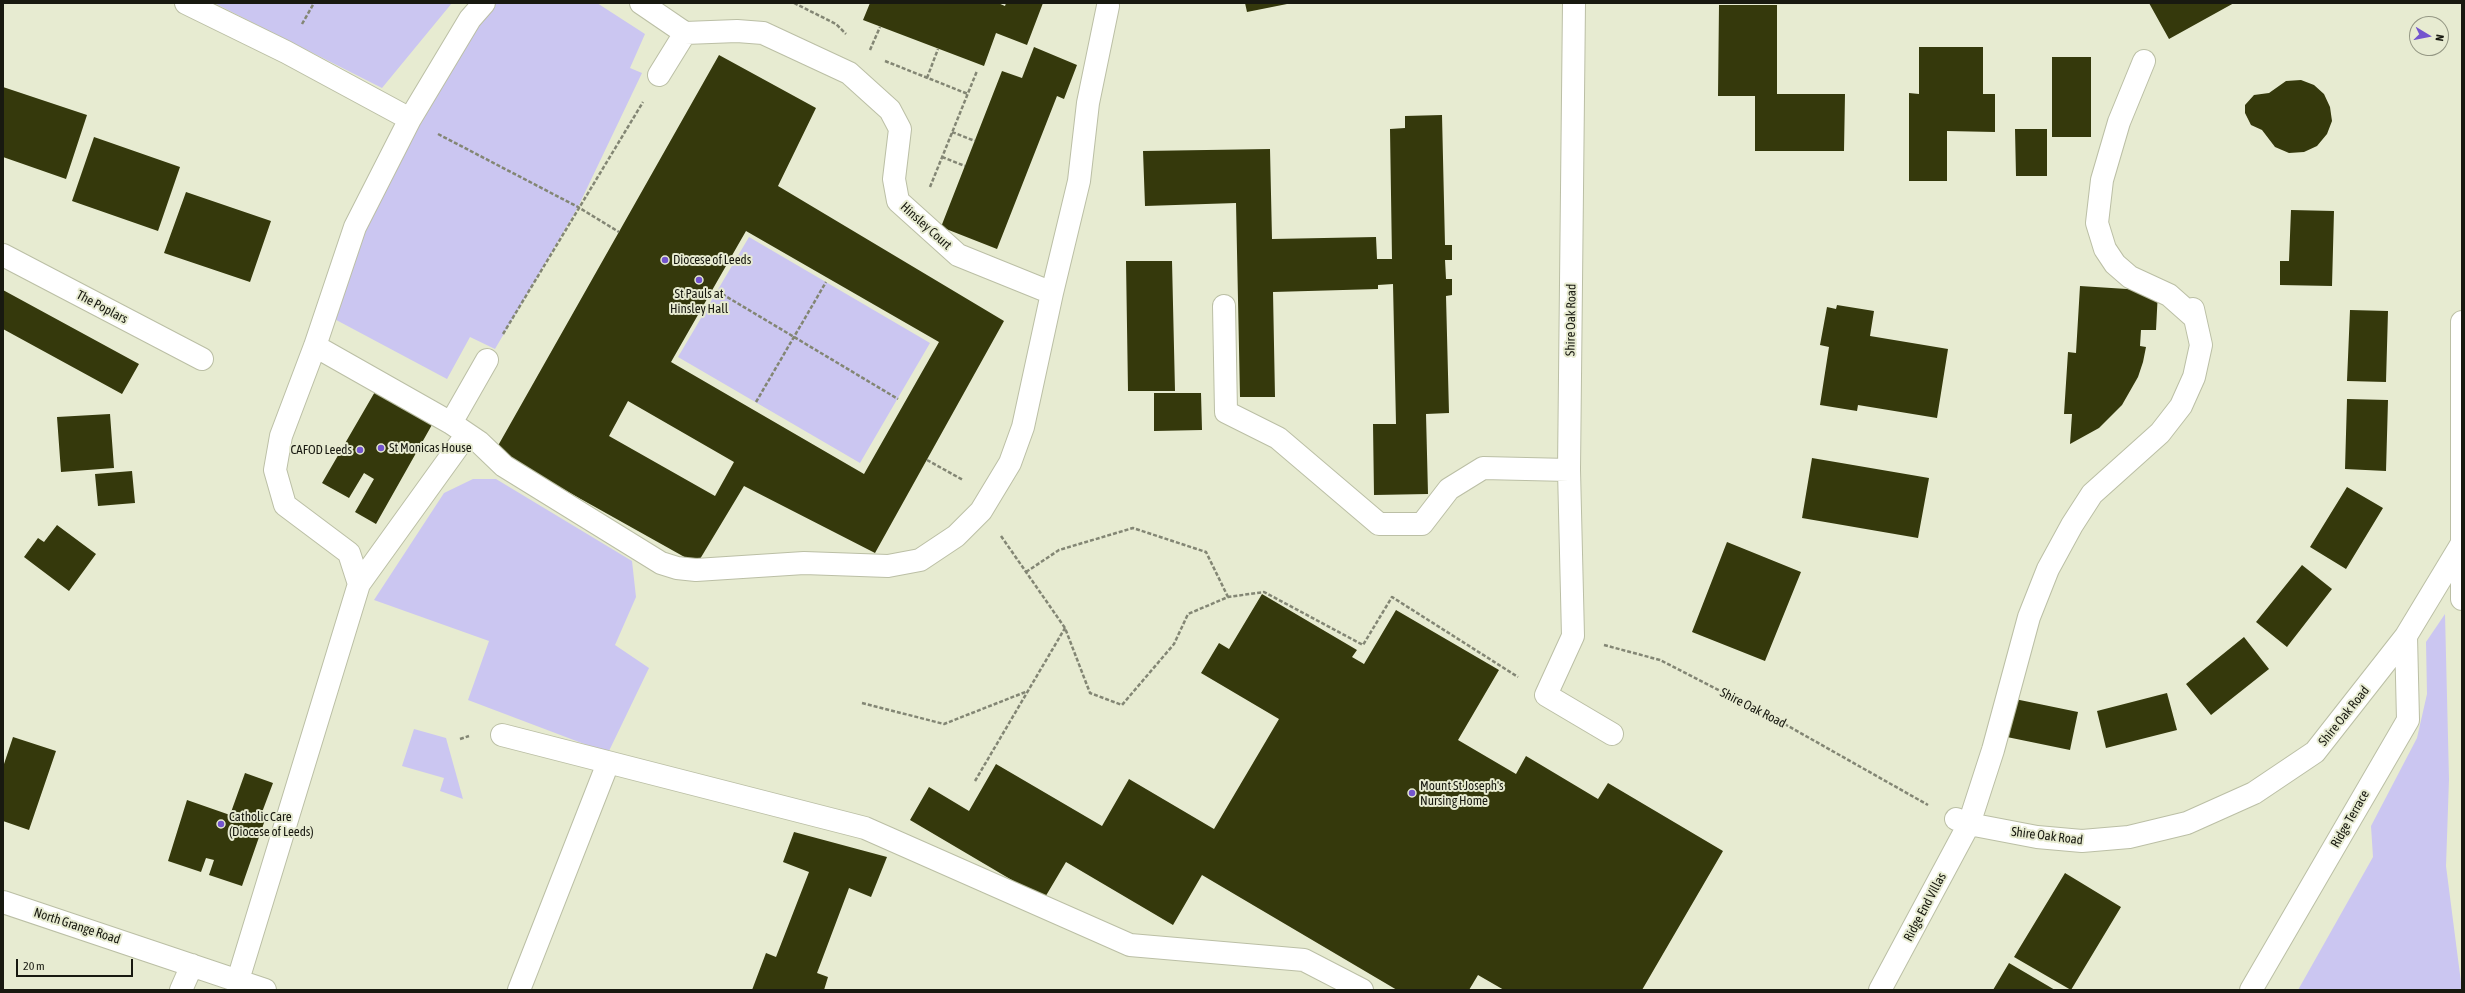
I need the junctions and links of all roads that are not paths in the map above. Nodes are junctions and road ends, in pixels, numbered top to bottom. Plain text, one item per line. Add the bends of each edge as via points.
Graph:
1 (186, 3) edge
2 (484, 3) edge
3 (641, 3) edge
4 (1574, 3) edge
5 (1108, 6) dead end
6 (685, 33) junction
7 (2144, 61) dead end
8 (659, 75) road end
9 (410, 119) junction
10 (3, 255) edge
11 (1052, 292) junction
12 (1224, 306) dead end
13 (2462, 322) edge
14 (315, 346) junction
15 (202, 359) dead end
16 (487, 360) road end
17 (459, 428) junction
18 (1570, 470) junction
19 (2461, 545) junction
20 (358, 584) junction
21 (2462, 599) edge
22 (2406, 636) junction
23 (1612, 734) dead end
24 (502, 735) dead end
25 (608, 763) junction
26 (1963, 822) junction
27 (3, 902) edge
28 (192, 964) junction
29 (238, 980) junction
30 (181, 990) edge
31 (265, 990) edge
32 (519, 990) edge
33 (1362, 990) edge
34 (1880, 990) edge
35 (2251, 990) edge

1 - 9 street via 286,52
2 - 9 street via 470,19
3 - 6 street
4 - 18 street, Shire Oak Road
5 - 11 street via 1088,103 1079,181
6 - 8 street
6 - 11 street, Hinsley Court via 763,33 849,73 890,110 900,129 894,179 898,201 958,255
7 - 26 street, Ridge End Villas via 2118,122 2102,180 2097,223 2105,248 2115,264 2130,277 2169,295 2194,313 2201,345 2194,376 2182,406 2160,433 2092,494 2048,569 2029,617 1992,750
9 - 14 street via 355,227
10 - 15 street, The Poplars
11 - 17 street via 1023,427 1010,463 986,503 956,536 920,560 888,566 804,563 696,570 677,568 661,563 504,466
12 - 18 street via 1226,412 1278,438 1379,524 1422,524 1449,489 1483,468
13 - 19 street
14 - 17 street
14 - 20 street via 281,436 275,470 284,505 349,553
16 - 17 street
17 - 20 street
18 - 23 street, Shire Oak Road via 1573,636 1546,695
19 - 21 street
19 - 22 street, Shire Oak Road
20 - 29 street
22 - 26 street, Shire Oak Road via 2315,752 2254,793 2187,823 2129,837 2082,841 2037,837
22 - 35 street, Ridge Terrace via 2408,720
24 - 25 street
25 - 32 street
25 - 33 street via 865,828 1130,945 1304,960
26 - 34 street, Ridge End Villas
27 - 28 street, North Grange Road
28 - 29 street, North Grange Road
28 - 30 street
29 - 31 street, North Grange Road

